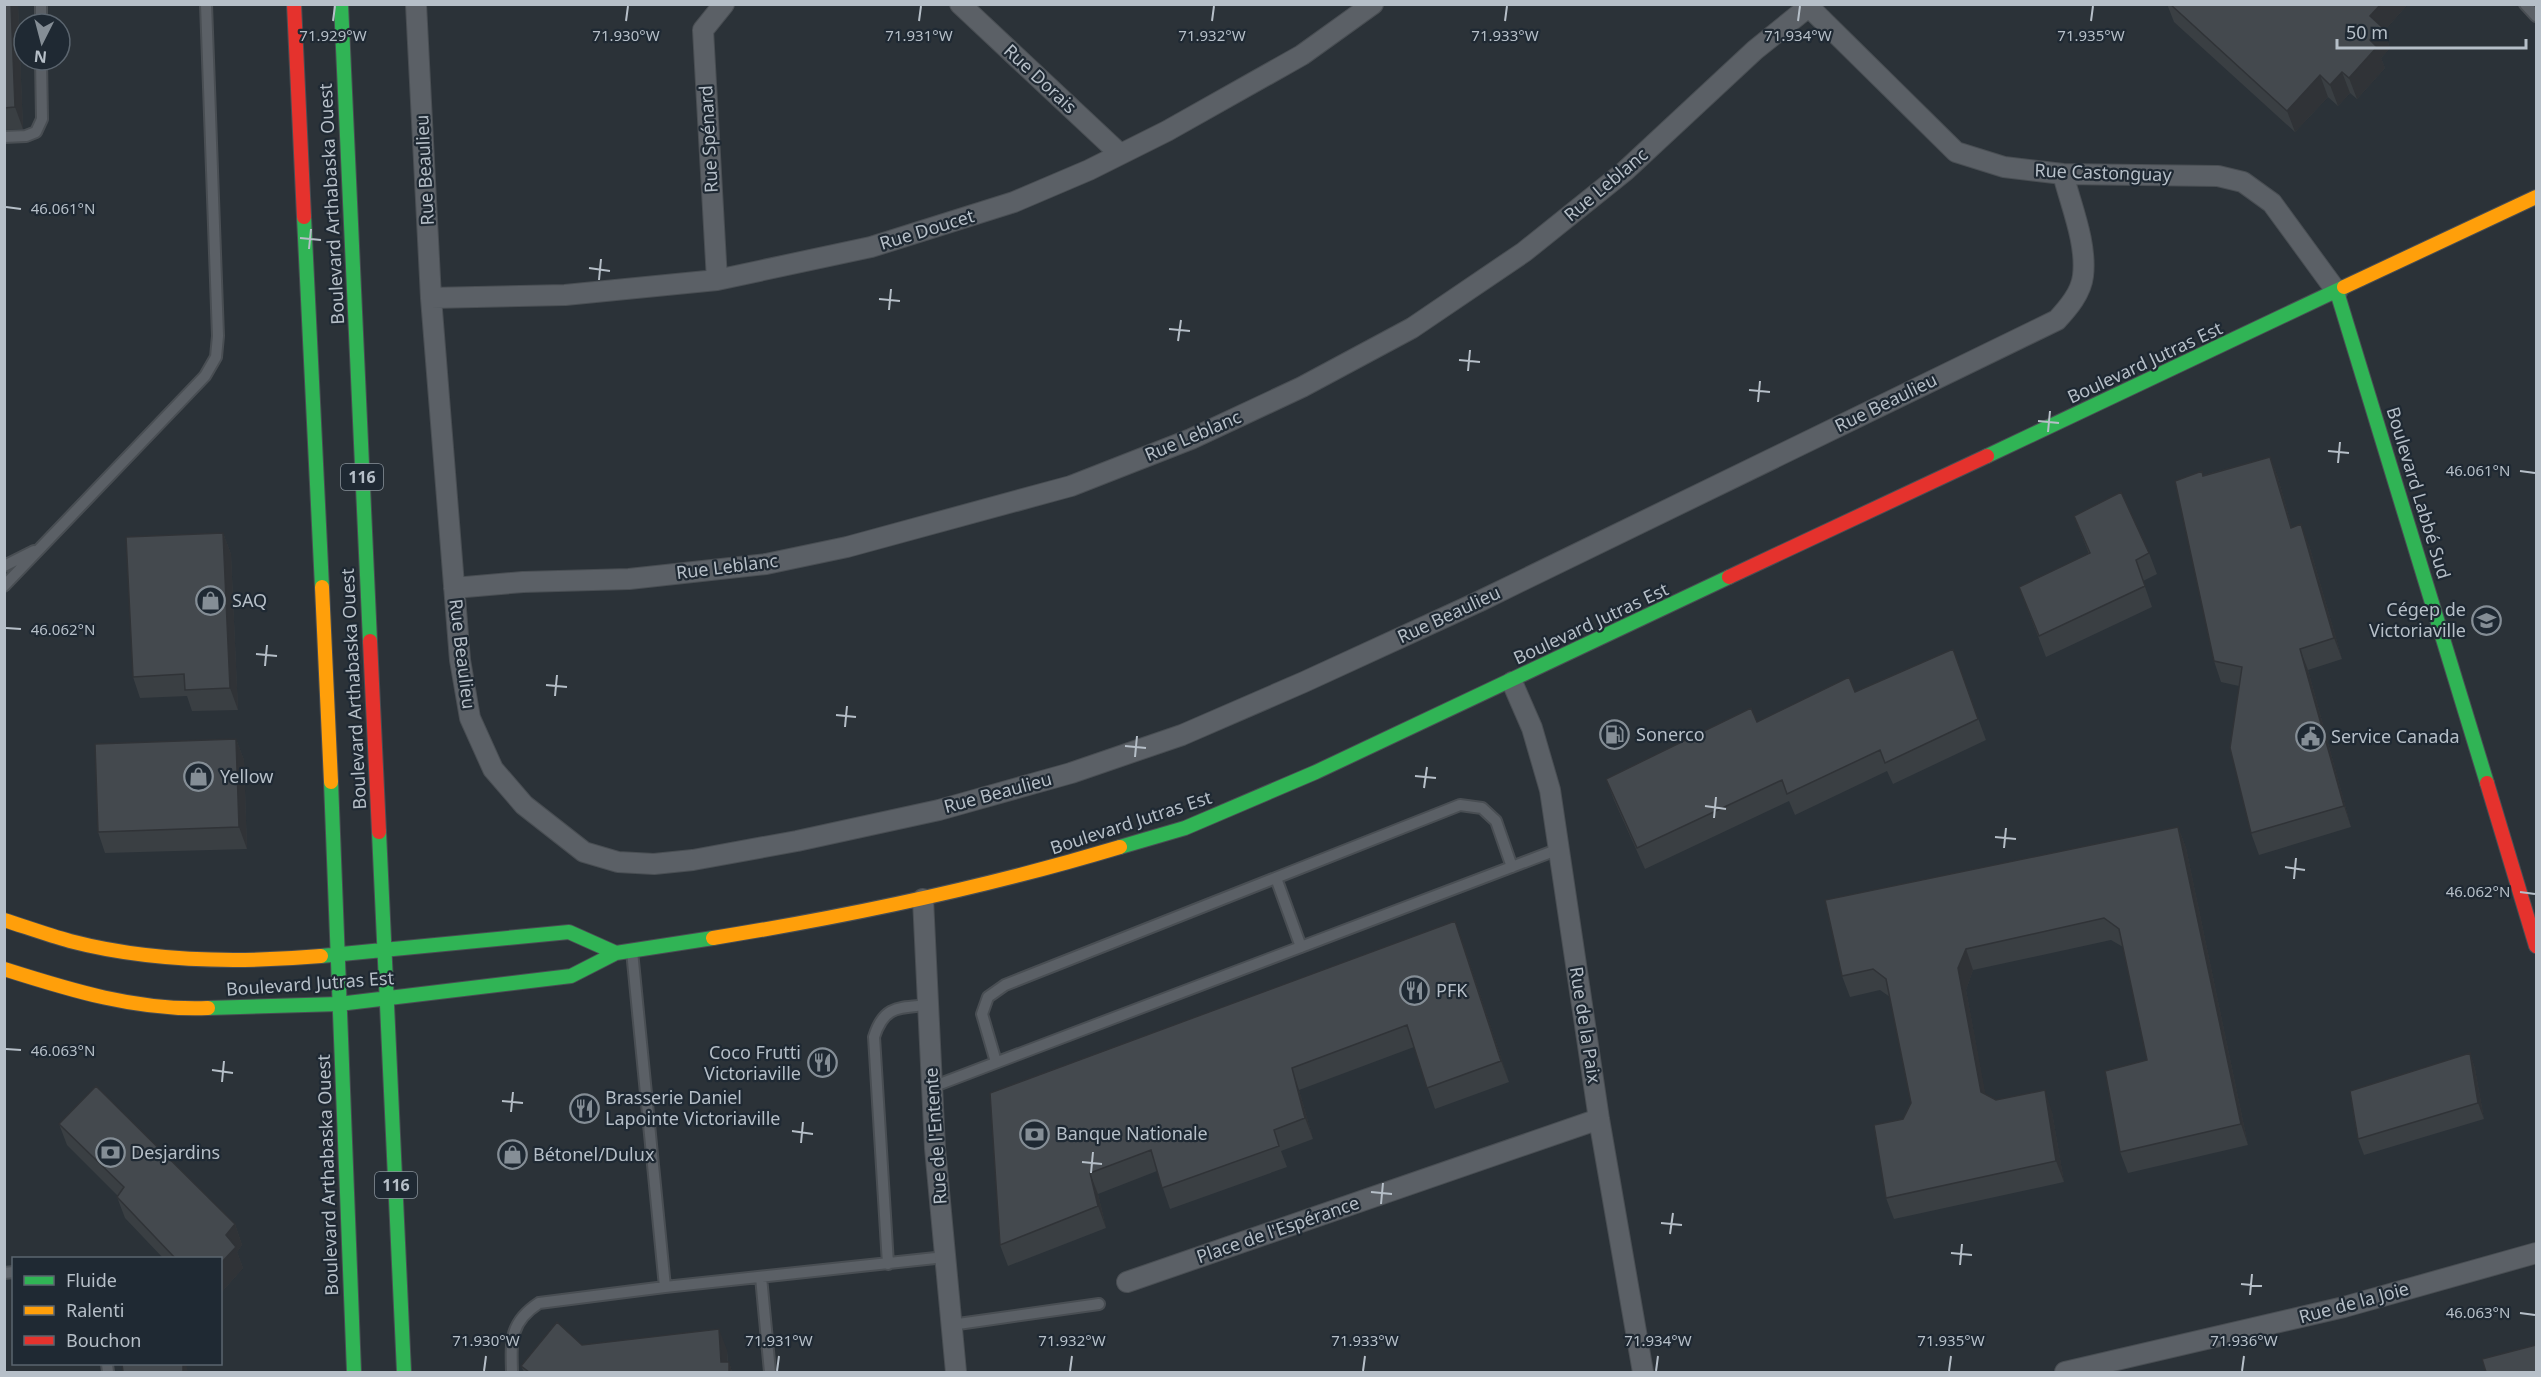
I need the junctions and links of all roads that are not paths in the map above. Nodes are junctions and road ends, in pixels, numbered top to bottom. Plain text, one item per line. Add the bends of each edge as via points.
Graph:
1 (206, 4) edge
2 (294, 4) edge
3 (340, 4) edge
4 (416, 4) edge
5 (724, 4) edge
6 (960, 4) edge
7 (1373, 4) edge
8 (2524, 4) edge
9 (1809, 5) edge
10 (2536, 16) edge
11 (41, 72) edge
12 (4, 137) edge
13 (1120, 154) junction
14 (2063, 174) junction
15 (2536, 197) edge
16 (717, 280) junction
17 (2337, 292) junction
18 (431, 298) junction
19 (42, 547) junction
20 (4, 566) edge
21 (4, 586) edge
22 (454, 588) junction
23 (1512, 682) junction
24 (1559, 849) junction
25 (1512, 867) junction
26 (1276, 878) junction
27 (923, 899) junction
28 (4, 920) edge
29 (2536, 946) edge
30 (1301, 947) junction
31 (384, 950) junction
32 (632, 950) junction
33 (616, 953) junction
34 (337, 954) junction
35 (4, 969) edge
36 (388, 998) junction
37 (339, 1004) junction
38 (928, 1005) junction
39 (996, 1062) junction
40 (932, 1087) junction
41 (1599, 1119) junction
42 (2536, 1253) edge
43 (945, 1257) junction
44 (888, 1264) junction
45 (761, 1277) junction
46 (1127, 1282) dead end
47 (665, 1287) junction
48 (1099, 1304) dead end
49 (951, 1325) junction
50 (354, 1372) edge
51 (404, 1372) edge
52 (512, 1372) edge
53 (770, 1372) edge
54 (956, 1372) edge
55 (1643, 1372) edge
56 (2065, 1372) edge

1 - 19 lane via 216,357 205,376
2 - 34 main road, Boulevard Arthabaska Ouest / 116
3 - 31 main road, Boulevard Arthabaska Ouest / 116
4 - 18 street, Rue Beaulieu
5 - 16 street, Rue Spénard via 703,30
6 - 13 street, Rue Dorais
7 - 13 street, Rue Doucet via 1302,55
8 - 10 lane
9 - 14 street, Rue Castonguay via 1956,152 2004,167
9 - 22 street, Rue Leblanc via 1625,171 1524,252 1412,328 1302,387 1191,439 1071,486 847,548 766,564 629,579
11 - 12 lane via 42,119 36,132
13 - 16 street, Rue Doucet via 1014,202 880,244
14 - 17 street, Rue Castonguay via 2218,176 2243,182 2272,203
14 - 22 street, Rue Beaulieu via 2082,247 2083,277 2074,299 2057,320 1478,602 1304,682 1182,735 939,810 693,860 618,862 584,852 524,805 493,769 470,718
15 - 17 main road, Boulevard Jutras Est
16 - 18 street, Rue Doucet via 565,295
17 - 23 main road, Boulevard Jutras Est
17 - 29 main road, Boulevard Labbé Sud
18 - 22 street, Rue Beaulieu
19 - 20 lane
19 - 21 lane
23 - 24 street, Rue de la Paix via 1532,728 1550,790
23 - 27 main road, Boulevard Jutras Est via 1185,828 1061,866
24 - 25 lane
24 - 41 street, Rue de la Paix
25 - 26 lane via 1496,821 1482,808 1460,805
25 - 30 lane
26 - 30 lane
26 - 39 lane via 1005,985 988,997 982,1014
27 - 32 main road, Boulevard Jutras Est
27 - 38 street, Rue de l'Entente
28 - 34 main road, Boulevard Jutras Est via 71,941 133,953 284,959
30 - 39 lane
31 - 33 main road, Boulevard Jutras Est via 569,932
31 - 34 main road, Boulevard Jutras Est
31 - 36 main road, Boulevard Arthabaska Ouest / 116
32 - 33 main road, Boulevard Jutras Est
32 - 47 lane
33 - 36 main road, Boulevard Jutras Est via 571,976
34 - 37 main road, Boulevard Arthabaska Ouest / 116
35 - 37 main road, Boulevard Jutras Est via 127,1003 188,1009
36 - 37 main road, Boulevard Jutras Est
36 - 51 main road, Boulevard Arthabaska Ouest / 116
37 - 50 main road, Boulevard Arthabaska Ouest / 116
38 - 40 street, Rue de l'Entente
38 - 44 lane via 895,1009 884,1015 874,1037
39 - 40 lane
40 - 43 street, Rue de l'Entente
41 - 46 street, Place de l'Espérance
41 - 55 street, Rue de la Paix
42 - 56 street, Rue de la Joie via 2344,1307
43 - 44 lane
43 - 49 street, Rue de l'Entente
44 - 45 lane
45 - 47 lane
45 - 53 lane
47 - 52 lane via 539,1303 524,1313 514,1329
48 - 49 lane
49 - 54 street, Rue de l'Entente

